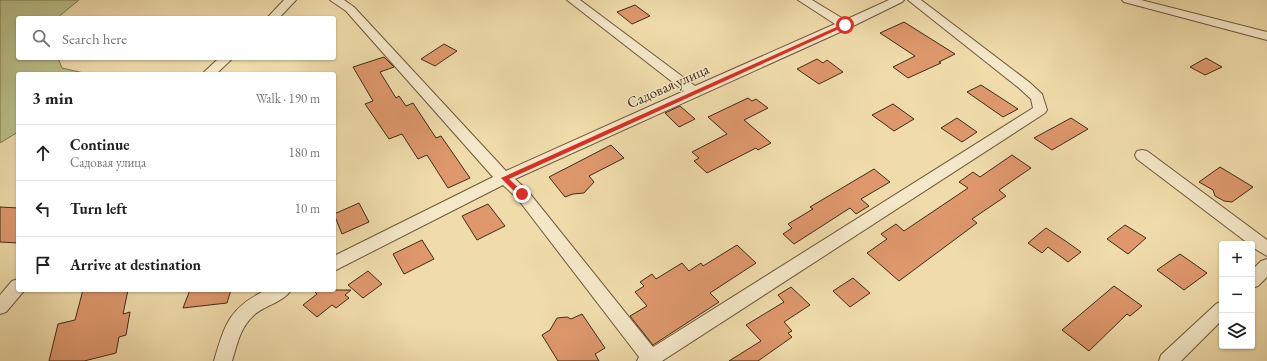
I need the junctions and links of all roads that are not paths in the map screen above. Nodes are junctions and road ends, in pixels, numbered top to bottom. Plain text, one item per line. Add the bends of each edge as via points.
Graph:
1 (290, 0) edge
2 (336, 0) edge
3 (573, 0) edge
4 (804, 0) edge
5 (898, 0) edge
6 (914, 0) edge
7 (1128, 0) edge
8 (275, 16) edge
9 (845, 25) junction
10 (1267, 36) edge
11 (225, 60) edge
12 (210, 72) edge
13 (695, 93) junction
14 (1142, 155) dead end
15 (504, 178) junction
16 (1267, 249) edge
17 (336, 263) edge
18 (1267, 266) edge
19 (1255, 278) edge
20 (16, 288) edge
21 (278, 292) edge
22 (0, 307) edge
23 (1219, 312) edge
24 (649, 360) edge
25 (222, 361) edge
26 (1168, 361) edge

1 - 8 street
2 - 15 street via 350,9
3 - 13 street
4 - 9 street
5 - 9 street, Садовая улица
6 - 24 street via 1024,85 1037,97 1040,110
7 - 10 street
9 - 13 street, Садовая улица
11 - 12 street
13 - 15 street, Садовая улица
14 - 16 street
15 - 17 street, Садовая улица
15 - 24 street via 522,194
18 - 19 street
20 - 22 street
21 - 25 street via 252,305 241,315 234,326
23 - 26 street

